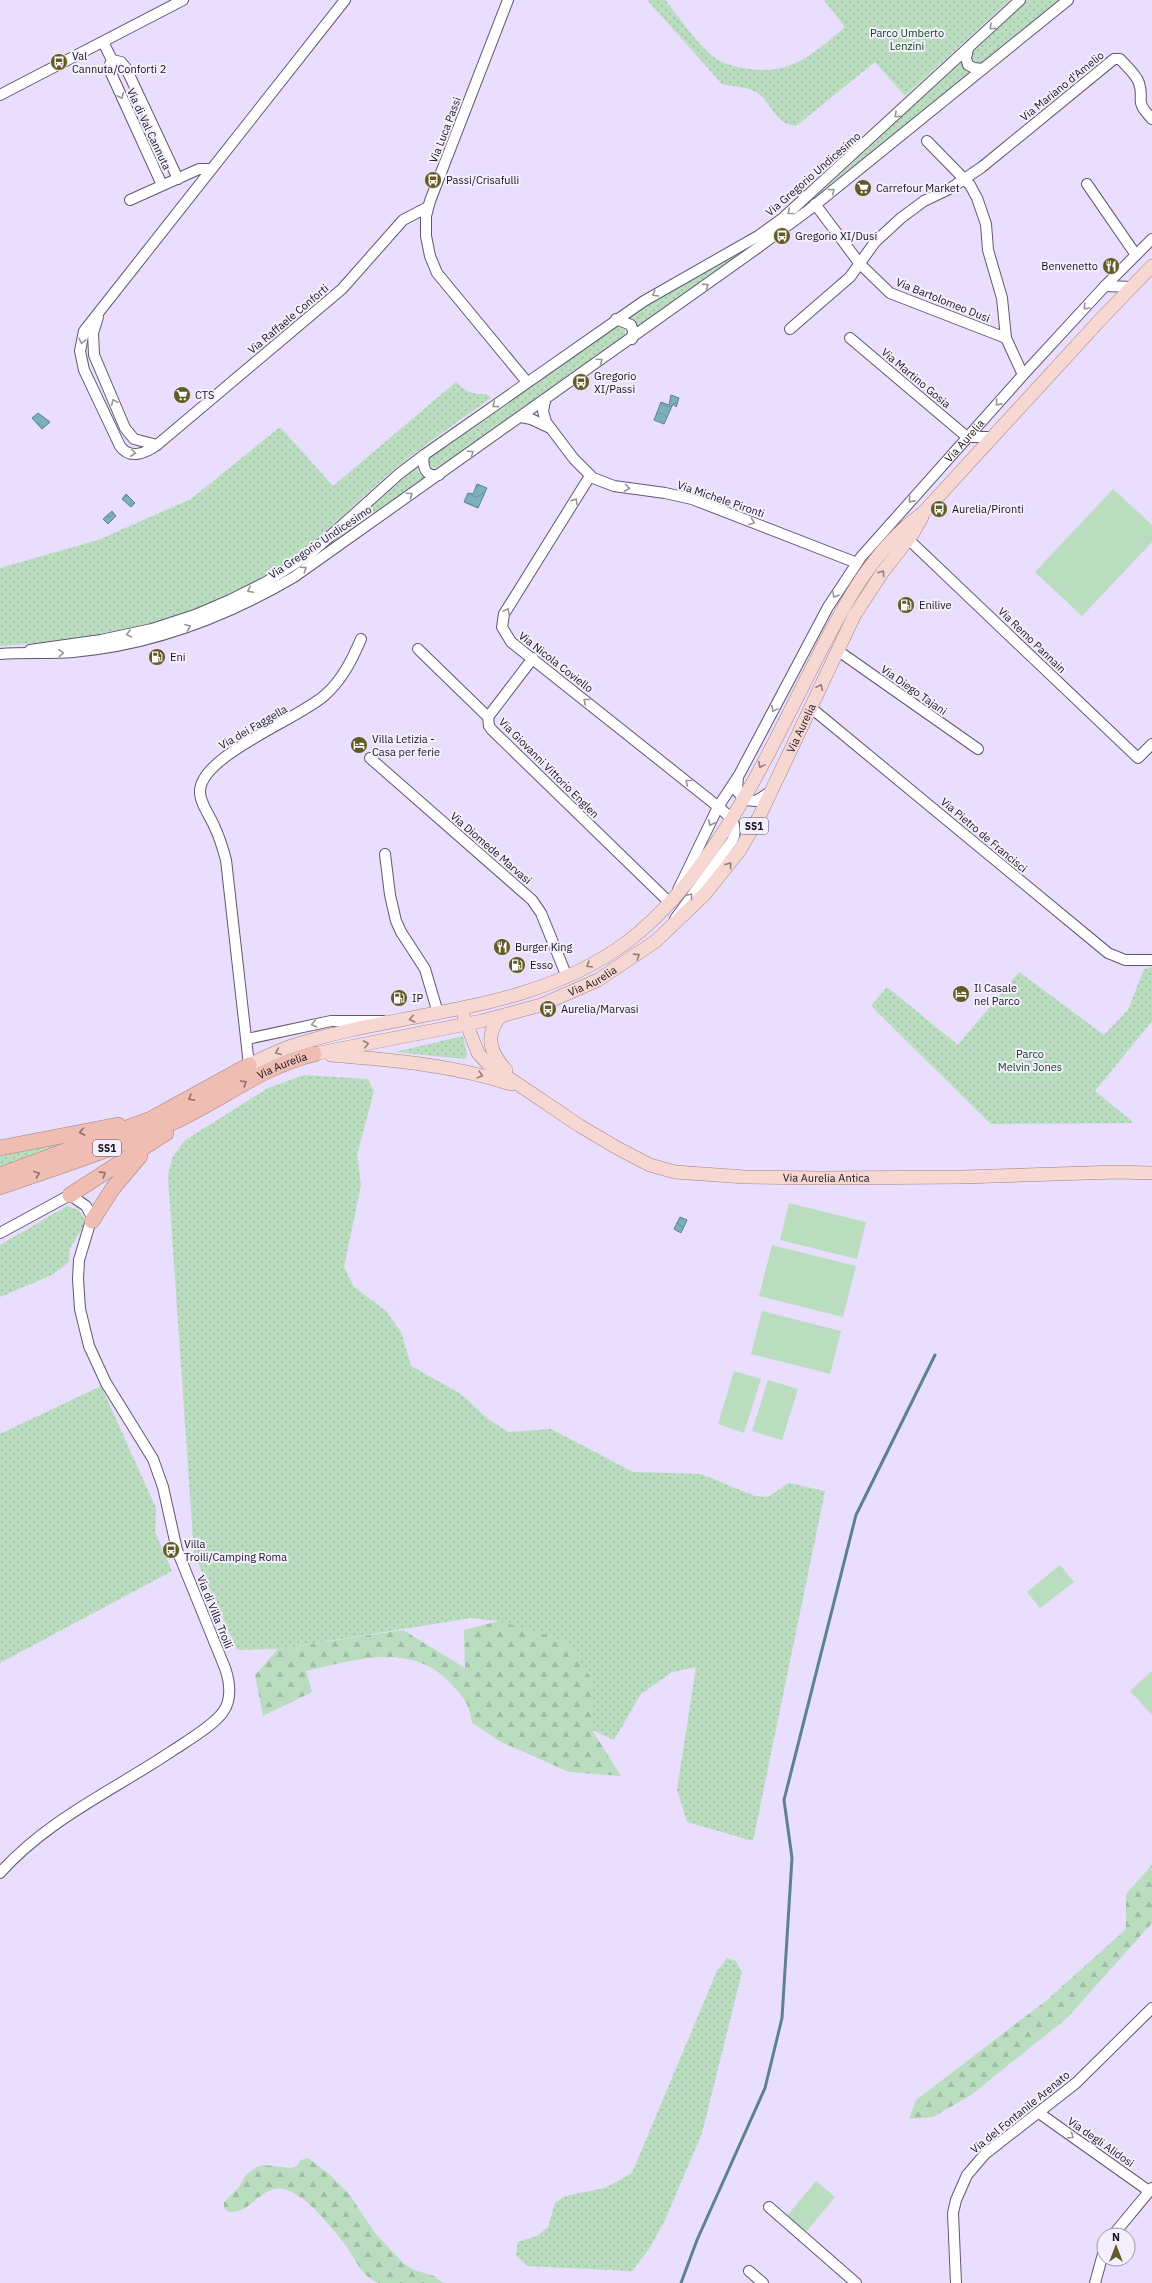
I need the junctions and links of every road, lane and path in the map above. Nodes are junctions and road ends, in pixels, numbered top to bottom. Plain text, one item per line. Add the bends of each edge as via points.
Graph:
1 (183, 0) edge
2 (345, 0) edge
3 (508, 0) edge
4 (1020, 0) edge
5 (1068, 0) edge
6 (103, 42) junction
7 (968, 49) junction
8 (112, 60) junction
9 (983, 69) junction
10 (0, 95) edge
11 (1152, 119) edge
12 (927, 141) dead end
13 (211, 169) junction
14 (178, 179) junction
15 (965, 180) junction
16 (1088, 184) dead end
17 (162, 185) junction
18 (130, 200) dead end
19 (815, 204) junction
20 (428, 207) junction
21 (1152, 239) edge
22 (1136, 255) junction
23 (860, 264) junction
24 (1152, 266) edge
25 (1105, 286) junction
26 (1132, 287) junction
27 (102, 308) junction
28 (616, 319) junction
29 (790, 329) dead end
30 (850, 338) dead end
31 (1006, 338) junction
32 (632, 339) junction
33 (1023, 376) junction
34 (527, 382) junction
35 (545, 400) junction
36 (521, 417) junction
37 (548, 427) junction
38 (967, 437) junction
39 (993, 437) junction
40 (157, 445) junction
41 (424, 455) junction
42 (439, 475) junction
43 (590, 476) junction
44 (923, 513) junction
45 (908, 539) junction
46 (857, 563) junction
47 (830, 631) junction
48 (361, 639) dead end
49 (807, 646) junction
50 (418, 649) dead end
51 (837, 650) junction
52 (22, 652) junction
53 (0, 654) edge
54 (533, 658) junction
55 (810, 707) junction
56 (488, 717) junction
57 (1152, 744) edge
58 (978, 750) dead end
59 (370, 758) dead end
60 (739, 775) junction
61 (770, 792) junction
62 (743, 799) junction
63 (718, 807) junction
64 (732, 819) junction
65 (385, 854) dead end
66 (673, 898) junction
67 (669, 929) junction
68 (1152, 960) edge
69 (567, 977) junction
70 (461, 1008) junction
71 (438, 1013) junction
72 (500, 1017) junction
73 (395, 1022) junction
74 (467, 1024) junction
75 (247, 1039) junction
76 (478, 1053) junction
77 (314, 1054) junction
78 (428, 1064) junction
79 (249, 1065) junction
80 (524, 1088) junction
81 (211, 1103) junction
82 (161, 1114) junction
83 (157, 1139) junction
84 (0, 1148) edge
85 (1152, 1173) edge
86 (0, 1175) edge
87 (0, 1187) edge
88 (70, 1195) junction
89 (92, 1221) junction
90 (0, 1233) edge
91 (0, 1873) edge
92 (1152, 2008) edge
93 (1039, 2113) junction
94 (1151, 2189) edge
95 (769, 2207) dead end
96 (1120, 2227) edge
97 (1099, 2267) edge
98 (749, 2271) dead end
99 (763, 2283) edge
100 (856, 2283) edge
101 (956, 2283) edge
102 (1095, 2283) edge

1 - 6 street
2 - 13 street, Via Raffaele Conforti
3 - 20 street, Via Luca Passi
4 -> 7 street, Via Gregorio Undicesimo
5 - 9 street, Via Gregorio Undicesimo
6 - 8 street, Via di Val Cannuta
6 - 10 street
7 - 9 street via 968,65
7 -> 28 street, Via Gregorio Undicesimo via 783,218 754,238 677,280
8 - 14 street, Via di Val Cannuta via 121,62 126,68
8 -> 17 street, Via di Val Cannuta via 110,71
19 -> 9 street, Via Gregorio Undicesimo
11 - 15 street, Via Mariano d'Amelio via 1140,105 1138,79 1121,60 1116,58
12 - 15 street
13 - 14 street via 199,169
13 - 27 street, Via Raffaele Conforti
14 - 17 street
15 - 23 street via 924,201 901,218 875,242
15 - 31 street via 976,194 986,224 988,250 1002,298
16 - 22 street
17 - 18 street
19 - 23 street, Via Bartolomeo Dusi
32 -> 19 street, Via Gregorio Undicesimo
20 - 34 street, Via Luca Passi via 426,242 439,278
20 - 40 street, Via Raffaele Conforti via 403,220 342,289
21 - 22 street, Via Aurelia
22 - 25 street, Via Aurelia
23 - 29 street via 850,277
23 - 31 street, Via Bartolomeo Dusi via 880,285 895,296
24 - 26 main road, Via Aurelia
25 - 26 street
25 -> 33 street, Via Aurelia
26 - 39 main road, Via Aurelia
40 -> 27 street, Via Raffaele Conforti via 138,441 127,432 97,363 93,334
27 -> 40 street, Via Raffaele Conforti via 87,327 82,339 80,356 86,376 122,449 139,454
28 - 32 street via 631,325
28 - 34 street, Via Gregorio Undicesimo
30 - 38 street, Via Martino Gosia
31 - 33 street
35 -> 32 street, Via Gregorio Undicesimo
33 -> 38 street, Via Aurelia
34 -> 41 street, Via Gregorio Undicesimo
35 - 36 street, Via Gregorio Undicesimo
35 - 37 street via 543,416
36 - 37 street
42 -> 36 street, Via Gregorio Undicesimo
37 - 43 street, Via Michele Pironti
38 - 39 street
38 -> 46 street, Via Aurelia
39 - 44 main road, Via Aurelia
41 - 42 street via 423,466 426,472
41 -> 52 street, Via Gregorio Undicesimo via 310,554 266,582 230,600 152,629
52 -> 42 street, Via Gregorio Undicesimo via 63,653 108,647 172,633 224,613 294,577
43 -> 46 street, Via Michele Pironti via 608,484 665,492 692,499
54 -> 43 street, Via Nicola Coviello via 506,637 502,626 504,614
44 - 45 main road, Via Aurelia / SS1
44 - 47 main road, Via Aurelia / SS1 via 903,529 878,556
51 -> 45 main road, Via Aurelia / SS1 via 870,591
45 - 57 street, Via Remo Pannain via 1138,758
46 -> 49 street, Via Aurelia via 828,606
47 - 49 street
47 -> 62 main road, Via Aurelia / SS1
48 - 75 street, Via dei Faggella via 346,670 325,695 306,710 222,757 210,770 201,786 202,799 226,860
49 -> 60 street, Via Aurelia
50 - 56 street, Via Giovanni Vittorio Englen
55 -> 51 main road, Via Aurelia / SS1
51 - 58 street, Via Diego Tajani
52 - 53 street, Via Gregorio Undicesimo
54 - 56 street
63 -> 54 street, Via Nicola Coviello
55 - 61 main road, Via Aurelia / SS1
55 - 68 street, Via Pietro de Francisci via 1108,953 1125,960
56 - 66 street, Via Giovanni Vittorio Englen via 492,730
59 - 69 street, Via Diomede Marvasi via 532,900 541,914
60 - 62 street via 737,788
60 - 63 street, Via Aurelia
61 - 62 street via 756,801
67 -> 61 main road, Via Aurelia / SS1 via 705,894 732,862 750,835
62 - 64 main road, Via Aurelia / SS1
63 - 64 street
63 -> 66 street, Via Aurelia
64 - 66 main road, Via Aurelia / SS1 via 720,839
67 -> 64 street via 683,906 732,841 735,829
65 - 71 street via 396,921 425,969
66 -> 69 main road, Via Aurelia / SS1 via 627,942
72 -> 67 main road, Via Aurelia / SS1 via 541,1005 587,985 647,949
69 - 70 main road, Via Aurelia / SS1 via 519,995
70 - 71 main road, Via Aurelia / SS1
70 - 74 main road
71 -> 73 main road, Via Aurelia / SS1
72 - 74 main road, Via Aurelia / SS1
72 - 80 main road via 492,1029 492,1049 497,1060
73 -> 75 street, Via Aurelia via 357,1019 331,1021
73 -> 79 main road, Via Aurelia / SS1 via 292,1046
74 - 76 main road
77 -> 74 main road, Via Aurelia / SS1
75 - 79 street, Via dei Faggella
76 - 78 main road via 476,1059 466,1063
76 - 80 main road via 488,1064
77 - 78 main road
81 -> 77 highway, Via Aurelia / SS1 via 264,1071 287,1061
78 -> 80 main road via 481,1075
79 -> 82 highway, Via Aurelia / SS1
80 - 85 main road, Via Aurelia Antica via 580,1126 636,1158 658,1168 688,1173 821,1178
81 - 83 highway
87 -> 81 highway, Via Aurelia / SS1 via 148,1133
82 -> 84 highway
82 - 86 highway, Via Aurelia / SS1 via 123,1131
88 -> 83 highway
83 - 89 highway via 123,1174
88 - 89 street via 89,1209
88 - 90 street
89 - 91 street, Via di Villa Troili via 80,1255 78,1280 81,1314 89,1346 106,1383 151,1454 177,1550 225,1668 229,1695 225,1709 213,1722 163,1757 54,1824 24,1848
92 - 93 street, Via del Fontanile Arenato via 1109,2052
93 -> 94 street, Via degli Alidosi
93 - 101 street, Via del Fontanile Arenato via 985,2154 963,2182 952,2219
94 - 96 street
95 - 100 street
97 - 102 street
98 - 99 street

